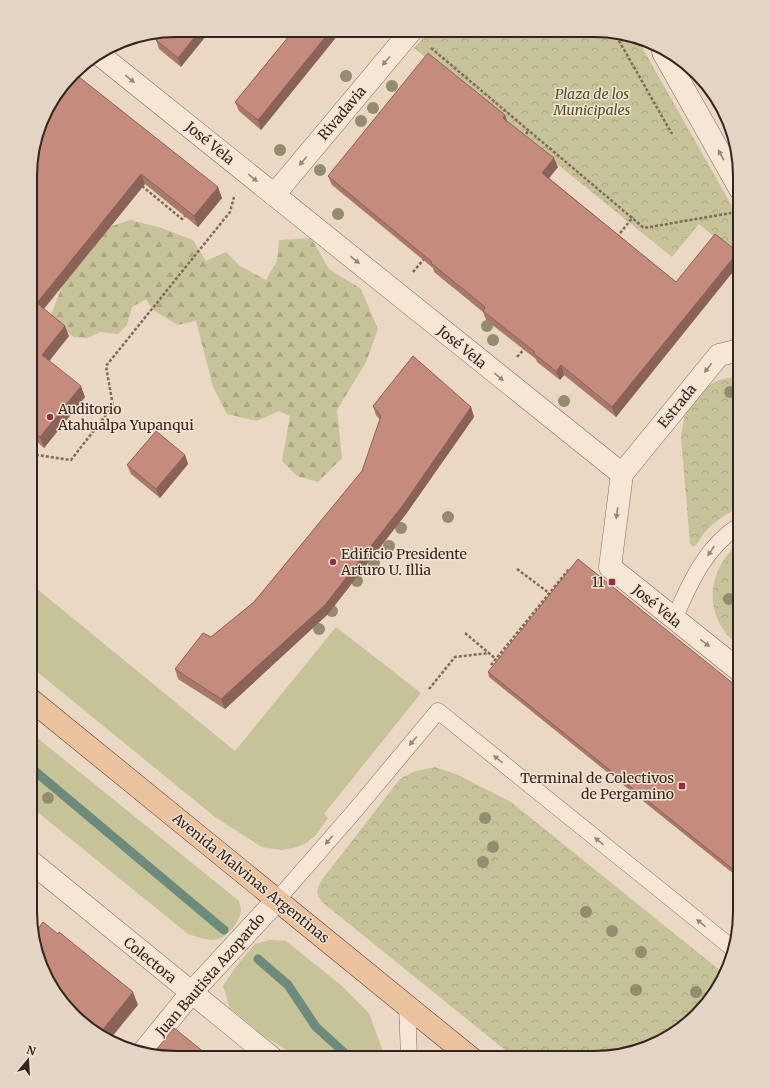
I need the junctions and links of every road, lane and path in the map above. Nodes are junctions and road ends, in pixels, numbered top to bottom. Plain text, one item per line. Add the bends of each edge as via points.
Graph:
1 (406, 37) edge
2 (418, 37) edge
3 (618, 39) edge
4 (104, 57) edge
5 (666, 57) edge
6 (529, 130) junction
7 (672, 134) dead end
8 (519, 142) edge
9 (733, 176) edge
10 (136, 182) edge
11 (234, 192) dead end
12 (274, 195) junction
13 (733, 213) dead end
14 (185, 216) edge
15 (633, 217) junction
16 (614, 241) edge
17 (425, 257) edge
18 (396, 293) junction
19 (530, 342) edge
20 (733, 352) edge
21 (500, 378) junction
22 (37, 455) edge
23 (622, 474) junction
24 (733, 529) edge
25 (516, 569) dead end
26 (569, 569) edge
27 (549, 593) junction
28 (674, 619) junction
29 (465, 633) dead end
30 (496, 659) junction
31 (491, 665) dead end
32 (733, 665) edge
33 (37, 705) edge
34 (37, 867) edge
35 (277, 900) junction
36 (729, 945) edge
37 (191, 993) junction
38 (407, 1005) junction
39 (147, 1048) edge
40 (264, 1051) edge
41 (409, 1051) edge
42 (463, 1051) edge

1 -> 12 street, Rivadavia
2 - 6 path
3 - 7 path
4 -> 12 street, José Vela
9 -> 5 street
6 - 8 path
6 - 15 path
10 - 14 path via 182,219
11 - 22 path via 230,212 106,366 113,406 71,460
12 -> 18 street, José Vela
13 - 15 path via 644,228
15 - 16 path
17 - 18 path
18 -> 21 street, José Vela
19 - 21 path
20 -> 23 street, Estrada via 719,355
21 - 23 street, José Vela
23 -> 28 street, José Vela via 610,567
24 -> 28 lane via 716,544 691,580
25 - 27 path
26 - 27 path
27 - 30 path
28 -> 32 street, José Vela
29 - 30 path
30 - 31 path
33 - 35 main road, Avenida Malvinas Argentinas
34 - 37 street, Colectora
36 -> 35 lane via 438,711
35 - 37 street, Juan Bautista Azopardo
35 - 38 main road, Avenida Malvinas Argentinas
37 - 39 street, Juan Bautista Azopardo
37 - 40 street, Colectora
38 - 41 lane
38 - 42 main road, Avenida Malvinas Argentinas

